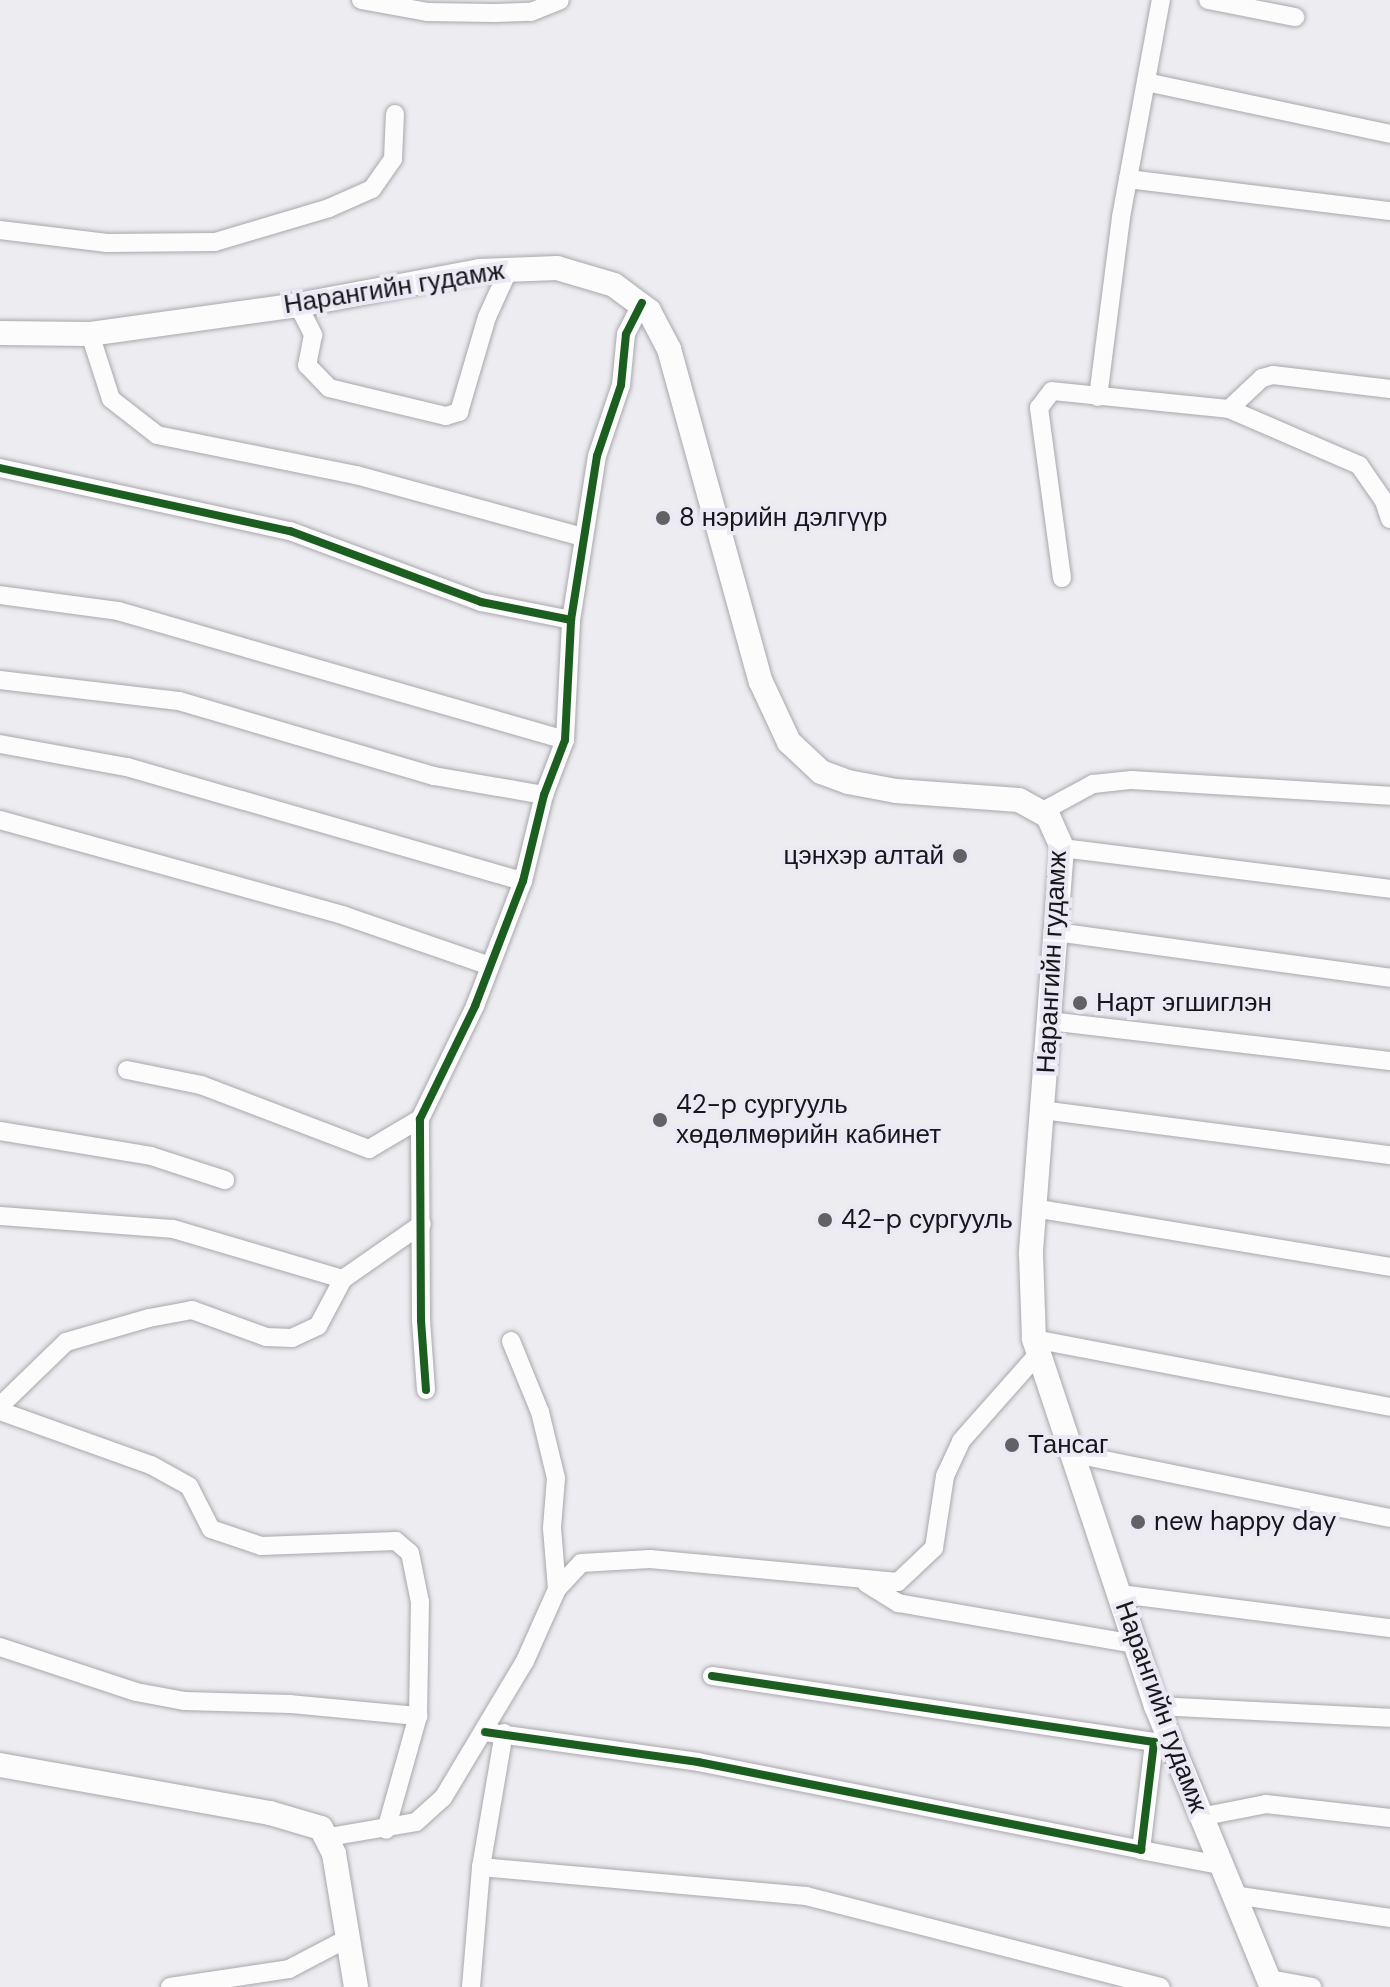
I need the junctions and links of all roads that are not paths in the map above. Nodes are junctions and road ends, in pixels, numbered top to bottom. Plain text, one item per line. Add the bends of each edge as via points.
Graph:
1 (361, 0) edge
2 (560, 0) edge
3 (1161, 0) edge
4 (1208, 0) edge
5 (1295, 17) dead end
6 (1146, 82) junction
7 (395, 114) dead end
8 (1390, 134) edge
9 (1128, 179) junction
10 (1390, 211) edge
11 (0, 230) edge
12 (509, 269) junction
13 (642, 303) junction
14 (298, 305) junction
15 (0, 333) edge
16 (90, 334) junction
17 (1390, 389) edge
18 (1098, 397) junction
19 (1229, 409) junction
20 (0, 468) edge
21 (1390, 519) edge
22 (583, 537) junction
23 (1062, 578) dead end
24 (0, 595) edge
25 (571, 620) junction
26 (0, 680) edge
27 (565, 740) junction
28 (0, 744) edge
29 (544, 795) junction
30 (1390, 796) edge
31 (1043, 811) junction
32 (0, 820) edge
33 (1062, 848) junction
34 (523, 881) junction
35 (1390, 889) edge
36 (1056, 932) junction
37 (490, 966) junction
38 (1390, 978) edge
39 (1049, 1021) junction
40 (1390, 1061) edge
41 (127, 1070) dead end
42 (1042, 1110) junction
43 (420, 1119) junction
44 (0, 1131) edge
45 (1390, 1155) edge
46 (225, 1180) dead end
47 (1034, 1208) junction
48 (0, 1216) edge
49 (422, 1224) junction
50 (1390, 1267) edge
51 (343, 1279) junction
52 (511, 1341) dead end
53 (1036, 1346) junction
54 (426, 1390) dead end
55 (1390, 1407) edge
56 (0, 1409) edge
57 (1075, 1454) junction
58 (1390, 1518) edge
59 (864, 1582) junction
60 (557, 1589) junction
61 (1120, 1594) junction
62 (1390, 1628) edge
63 (1135, 1644) junction
64 (0, 1647) edge
65 (712, 1676) dead end
66 (1156, 1706) junction
67 (418, 1716) junction
68 (1390, 1718) edge
69 (485, 1732) junction
70 (504, 1733) junction
71 (0, 1765) edge
72 (1200, 1817) junction
73 (1390, 1818) edge
74 (386, 1830) junction
75 (329, 1837) junction
76 (1141, 1850) junction
77 (1220, 1865) junction
78 (481, 1867) junction
79 (1233, 1895) junction
80 (1390, 1918) edge
81 (348, 1938) junction
82 (1271, 1983) edge
83 (170, 1987) edge
84 (356, 1987) edge
85 (471, 1987) edge
86 (1161, 1987) edge
87 (1312, 1987) edge

1 - 2 street via 427,12 507,13 531,12
3 - 6 street
4 - 5 street
6 - 8 street
6 - 9 street
7 - 11 street via 393,159 372,189 329,208 215,242 107,243
9 - 10 street
9 - 18 street
12 - 13 main road, Нарангийн гудамж via 577,271
12 - 14 main road, Нарангийн гудамж
12 - 14 street via 487,317 459,412 446,416 329,388 307,365 313,335
13 - 22 street via 624,343 621,385 597,456
13 - 31 main road, Нарангийн гудамж via 656,320 673,362 761,682 789,742 821,772 860,785 1004,797
14 - 16 main road, Нарангийн гудамж
15 - 16 main road, Нарангийн гудамж
16 - 22 street via 111,399 157,435 356,475
17 - 19 street via 1273,375 1262,378
18 - 19 street
18 - 23 street via 1052,391 1039,408
19 - 21 street via 1359,465
20 - 25 street via 290,531 481,602
22 - 25 street
24 - 27 street via 118,611
25 - 27 street
26 - 29 street via 179,701 434,776
27 - 29 street
28 - 34 street via 127,767
29 - 34 street
30 - 31 street via 1132,780 1093,784
31 - 33 main road, Нарангийн гудамж
32 - 37 street via 331,912
33 - 35 street
33 - 36 main road, Нарангийн гудамж
34 - 37 street
36 - 38 street
36 - 39 main road, Нарангийн гудамж
37 - 43 street
39 - 40 street
39 - 42 main road, Нарангийн гудамж
41 - 43 street via 201,1085 369,1149
42 - 45 street
42 - 47 main road, Нарангийн гудамж
43 - 49 street
44 - 46 street via 151,1156
47 - 50 street
47 - 53 main road, Нарангийн гудамж via 1030,1286
48 - 51 street via 173,1229
49 - 51 street
49 - 54 street
51 - 56 street via 318,1326 292,1338 266,1337 192,1310 66,1342
52 - 60 street via 540,1412 556,1478 552,1528
53 - 55 street
53 - 57 main road, Нарангийн гудамж
53 - 59 street via 961,1441 945,1476 934,1548 898,1582
56 - 67 street via 151,1465 189,1486 211,1529 261,1546 396,1541 410,1553 420,1602
57 - 58 street
57 - 61 main road, Нарангийн гудамж
59 - 60 street via 604,1558 581,1563
59 - 63 street via 898,1603
60 - 69 street
61 - 62 street
61 - 63 main road, Нарангийн гудамж
63 - 66 main road, Нарангийн гудамж
64 - 67 street via 136,1692 185,1701
65 - 76 street via 1154,1742
66 - 68 street
66 - 72 main road, Нарангийн гудамж
67 - 74 street
69 - 70 street
69 - 74 street via 443,1798 416,1822
70 - 76 street via 698,1762
70 - 78 street
71 - 75 main road via 297,1819
72 - 73 street via 1266,1804
72 - 77 main road, Нарангийн гудамж
74 - 75 street
75 - 81 main road
76 - 77 street
77 - 79 main road, Нарангийн гудамж
78 - 85 street
78 - 86 street via 806,1896
79 - 80 street
79 - 82 main road, Нарангийн гудамж
81 - 83 street via 289,1969
81 - 84 main road
82 - 87 street

